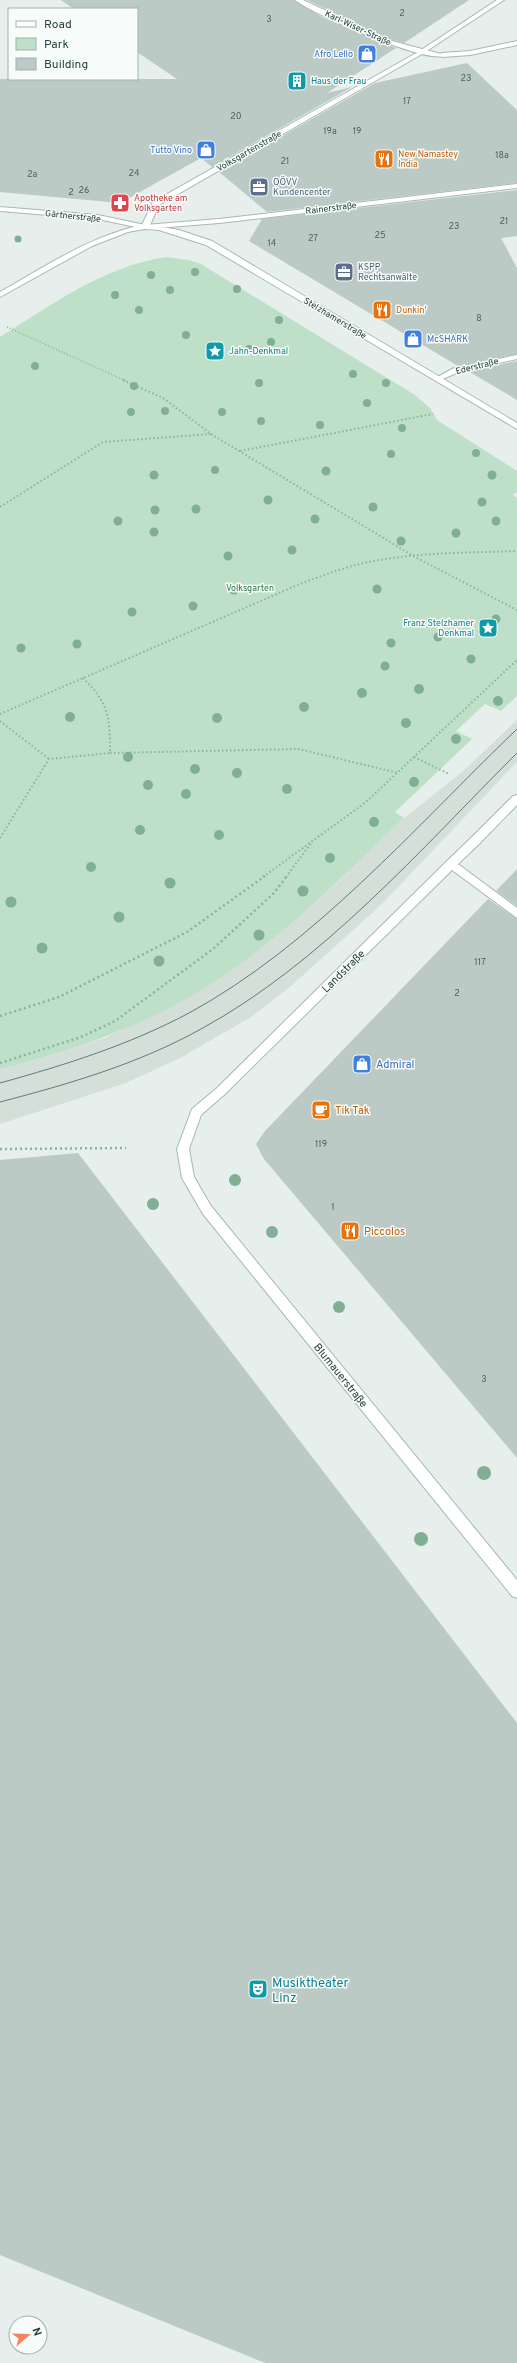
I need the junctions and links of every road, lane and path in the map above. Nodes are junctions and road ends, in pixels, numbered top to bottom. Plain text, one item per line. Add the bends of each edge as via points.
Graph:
1 (298, 0) edge
2 (501, 0) edge
3 (517, 43) edge
4 (420, 53) junction
5 (517, 186) edge
6 (0, 209) edge
7 (145, 227) junction
8 (0, 295) edge
9 (7, 327) dead end
10 (517, 357) edge
11 (438, 379) junction
12 (435, 413) dead end
13 (517, 427) edge
14 (211, 434) junction
15 (240, 451) junction
16 (0, 507) edge
17 (517, 551) edge
18 (415, 557) junction
19 (517, 610) edge
20 (517, 660) edge
21 (83, 678) junction
22 (0, 714) edge
23 (0, 721) edge
24 (110, 753) junction
25 (414, 757) junction
26 (49, 759) junction
27 (398, 773) junction
28 (449, 774) dead end
29 (517, 800) edge
30 (0, 838) edge
31 (313, 840) junction
32 (451, 864) junction
33 (517, 914) edge
34 (0, 1016) edge
35 (0, 1063) edge
36 (126, 1148) dead end
37 (0, 1149) edge
38 (183, 1149) joint
39 (517, 1591) edge

1 - 4 street, Karl-Wiser-Straße via 400,47
2 - 4 street, Volksgartenstraße
3 - 4 street, Karl-Wiser-Straße via 470,53
4 - 7 street, Volksgartenstraße via 156,204
5 - 7 street, Rainerstraße via 219,221
6 - 7 street, Gärtnerstraße via 98,217
7 - 8 street via 117,234 94,244
7 - 11 street, Stelzhamerstraße via 180,233 209,242
9 - 14 path via 163,398
10 - 11 street, Ederstraße via 457,370
11 - 13 street, Stelzhamerstraße
12 - 15 path
14 - 15 path
14 - 16 path via 103,442
15 - 18 path
17 - 18 path
18 - 19 path
18 - 21 path via 364,563 300,584
20 - 25 path
21 - 22 path
21 - 24 path via 101,695 110,719
23 - 26 path
24 - 26 path
24 - 27 path via 299,749
25 - 27 path
25 - 28 path
26 - 30 path
27 - 31 path via 366,802
29 - 32 street, Landstraße
31 - 34 path via 187,932 59,997
31 - 35 path via 274,893 213,949 151,996 115,1021 81,1037
32 - 33 street
32 - 38 street, Landstraße via 221,1091 196,1112
36 - 37 path
38 - 39 street, Blumauerstraße via 188,1178 207,1210

